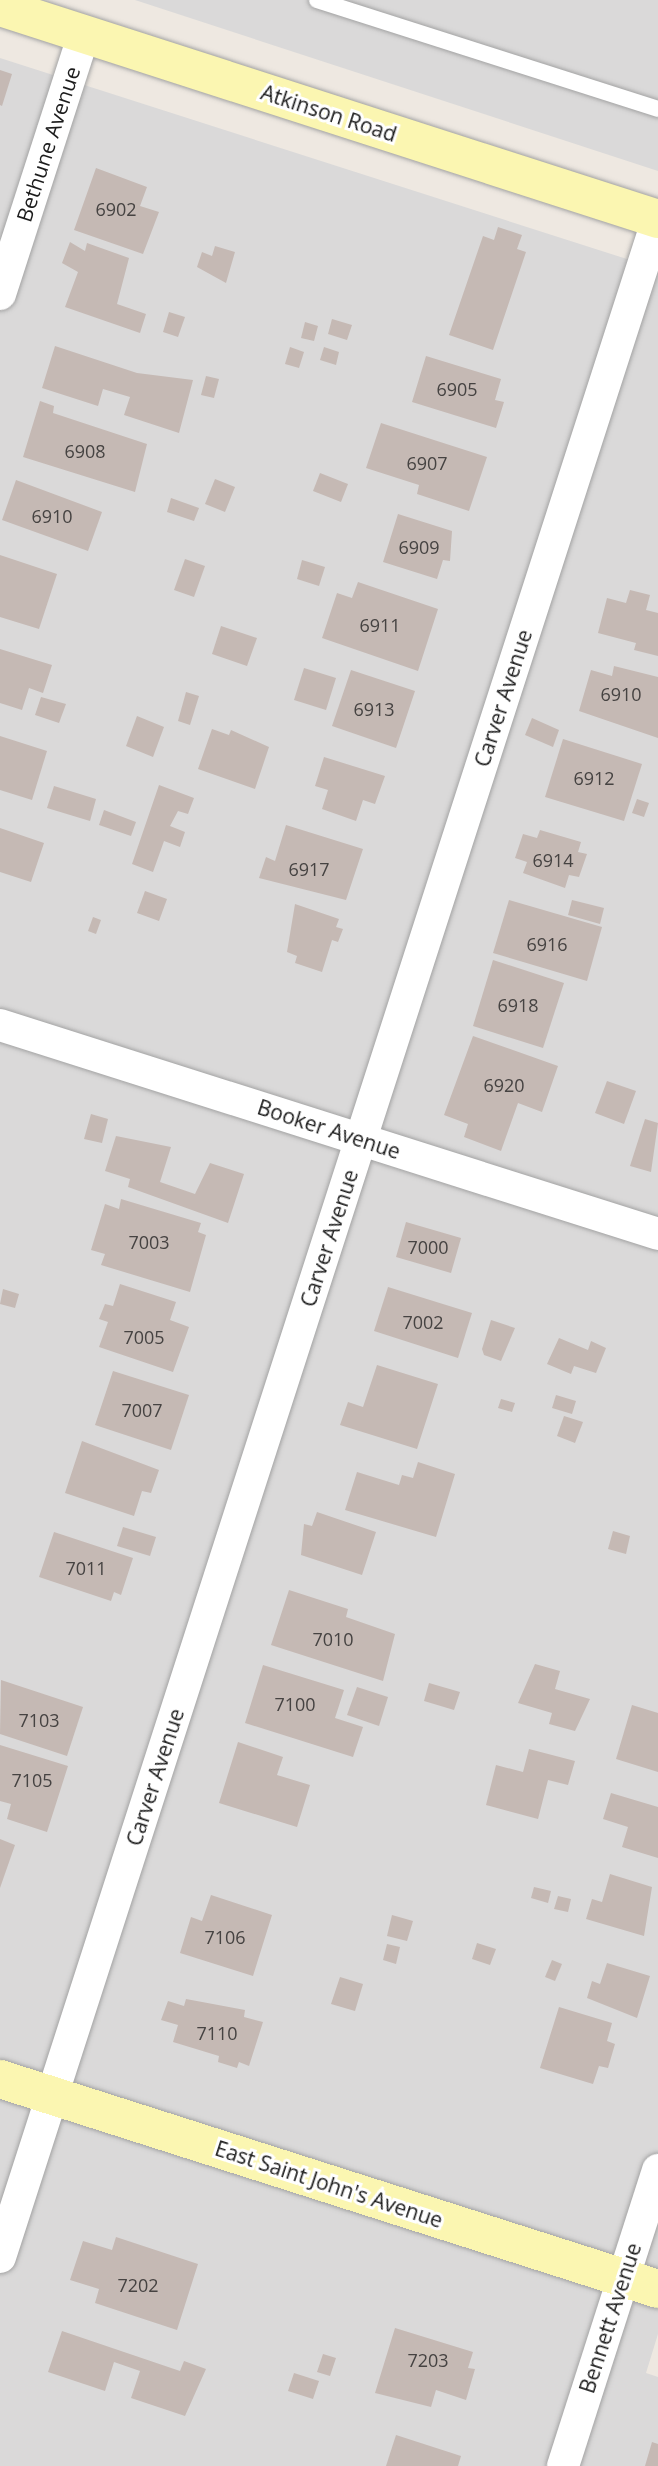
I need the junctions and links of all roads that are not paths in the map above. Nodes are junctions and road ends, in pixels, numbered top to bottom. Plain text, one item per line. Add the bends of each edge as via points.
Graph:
1 (317, 0) edge
2 (0, 7) edge
3 (84, 34) junction
4 (658, 109) edge
5 (658, 219) edge
6 (0, 294) edge
7 (0, 1025) edge
8 (360, 1139) junction
9 (658, 1234) edge
10 (0, 2079) edge
11 (52, 2096) junction
12 (658, 2170) edge
13 (0, 2256) edge
14 (640, 2283) edge
15 (563, 2466) edge

1 - 4 lane
2 - 3 street, Atkinson Road
3 - 5 street, Atkinson Road
3 - 6 street, Bethune Avenue
5 - 8 street, Carver Avenue
7 - 8 street, Booker Avenue
8 - 9 street, Booker Avenue
8 - 11 street, Carver Avenue
10 - 11 street, East Saint John's Avenue
11 - 13 street, Carver Avenue
11 - 14 street, East Saint John's Avenue
12 - 14 street, Bennett Avenue
14 - 15 street, Bennett Avenue

